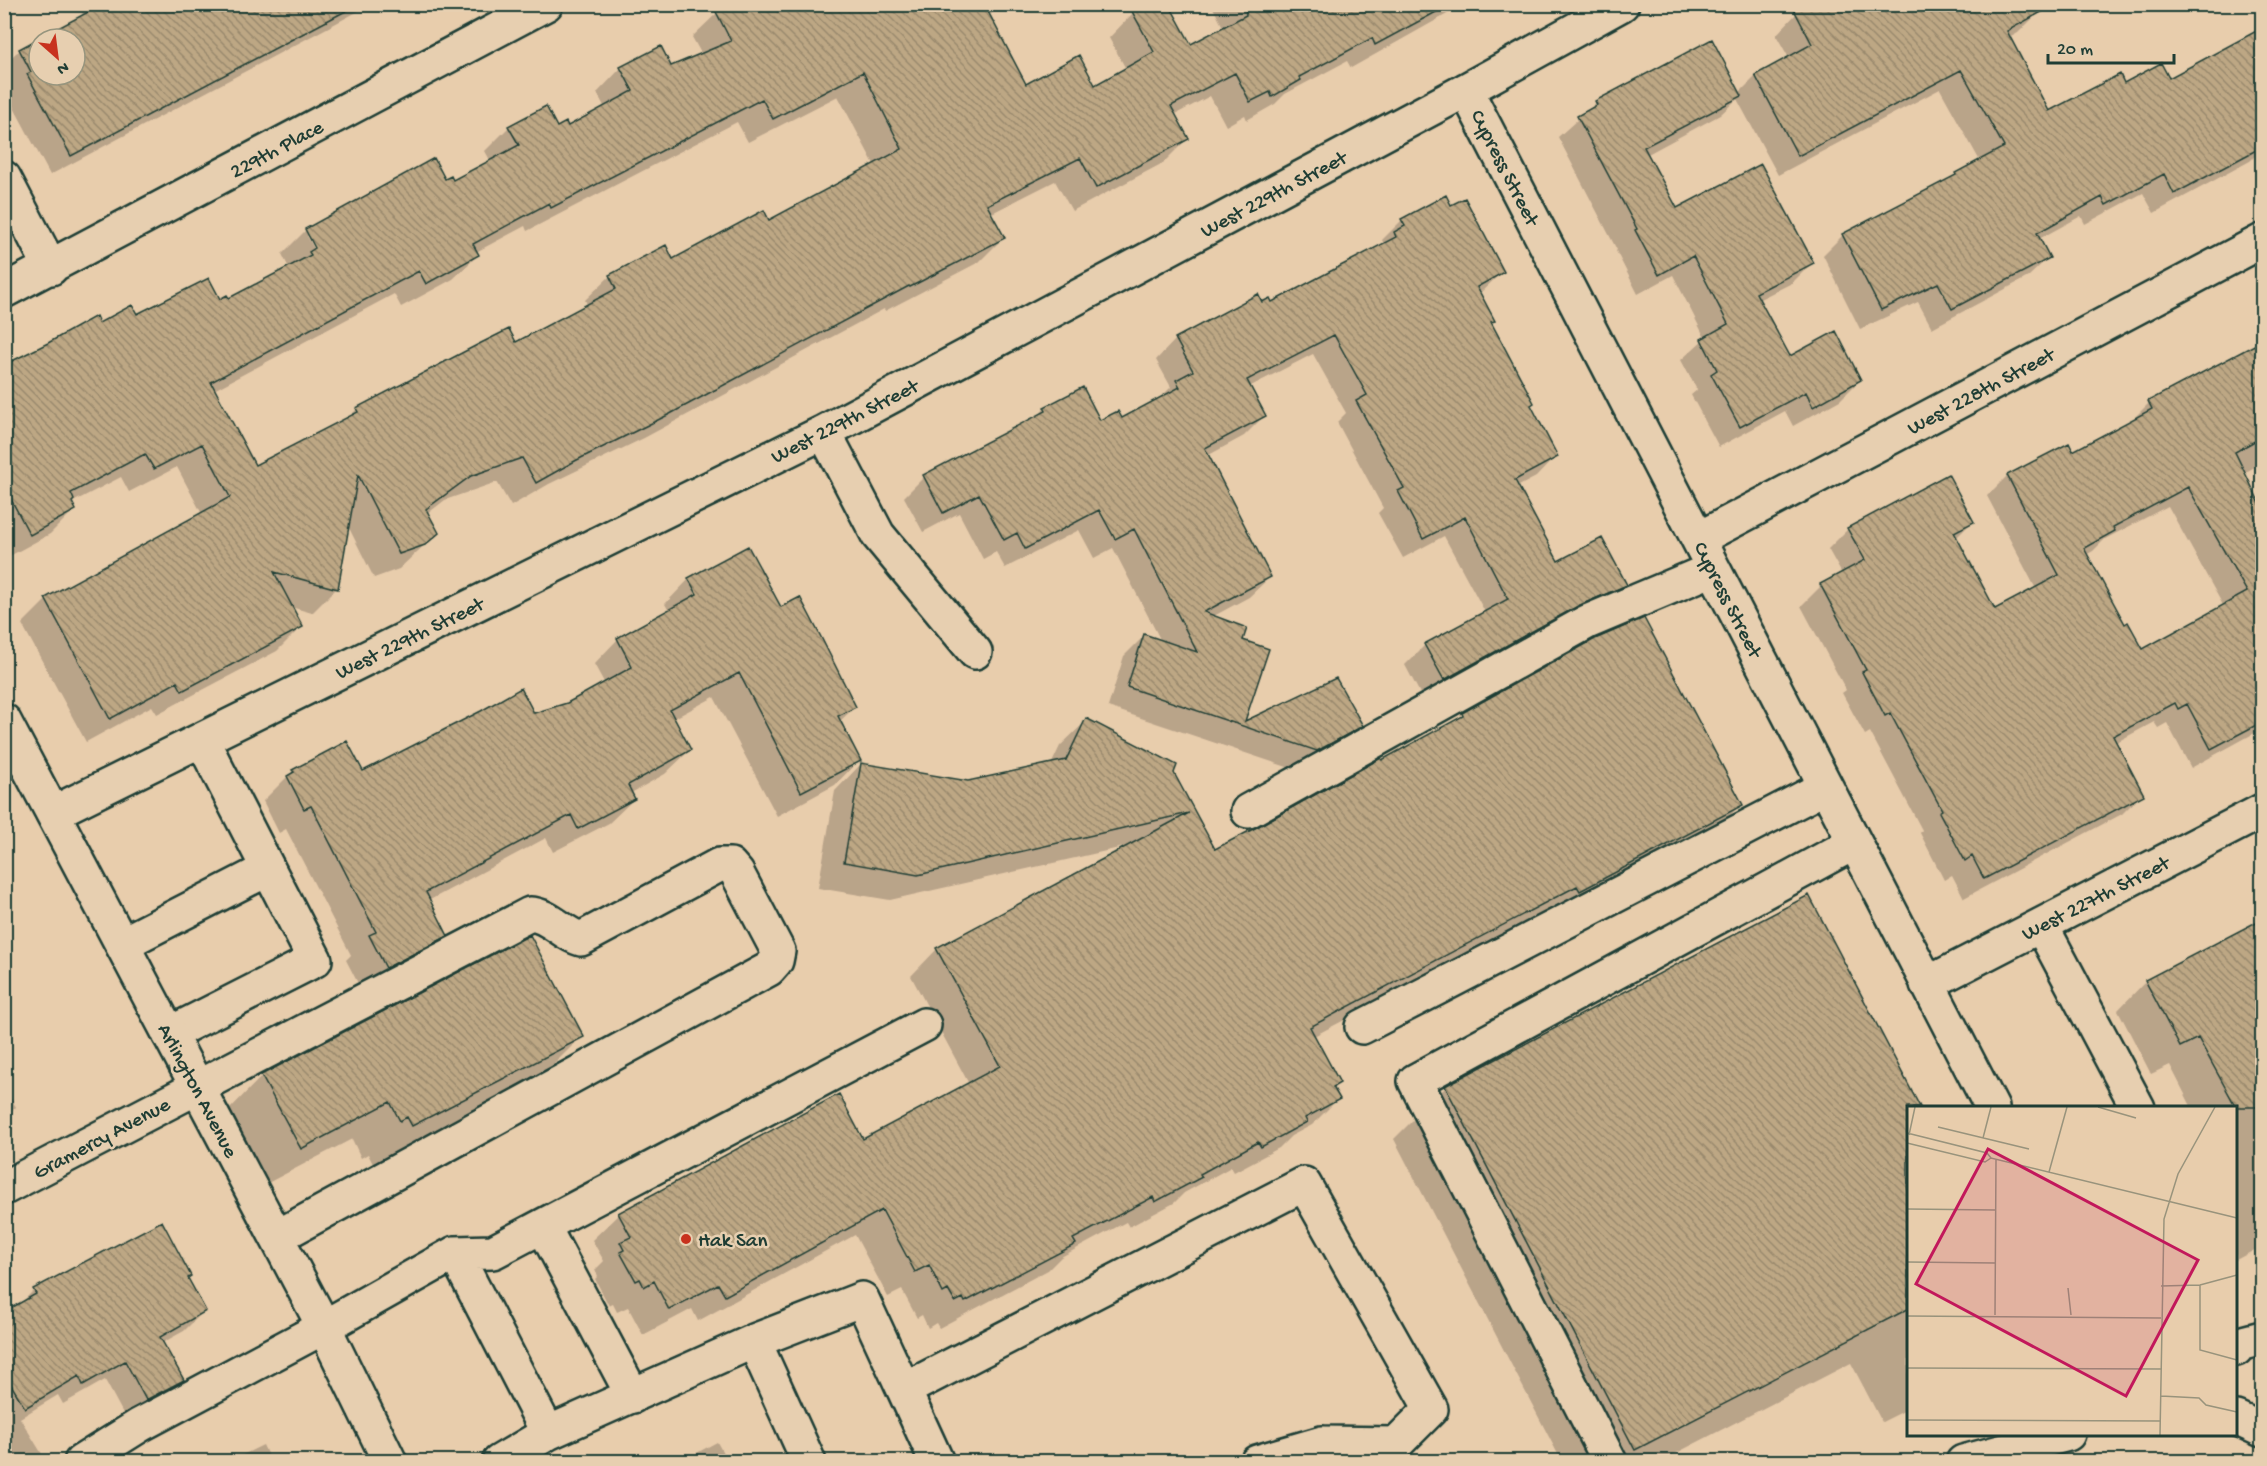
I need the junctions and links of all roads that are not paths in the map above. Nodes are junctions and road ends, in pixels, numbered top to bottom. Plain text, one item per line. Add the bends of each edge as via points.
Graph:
1 (546, 4) edge
2 (1622, 4) edge
3 (1466, 90) junction
4 (4, 178) edge
5 (2262, 241) edge
6 (51, 268) junction
7 (4, 291) edge
8 (824, 432) junction
9 (1698, 539) junction
10 (1713, 569) junction
11 (975, 652) dead end
12 (4, 721) edge
13 (202, 740) junction
14 (1825, 787) junction
15 (1248, 811) dead end
16 (2262, 811) edge
17 (53, 813) junction
18 (1854, 843) junction
19 (268, 869) junction
20 (2041, 925) junction
21 (122, 944) junction
22 (1927, 984) junction
23 (924, 1025) dead end
24 (1362, 1027) dead end
25 (169, 1034) junction
26 (197, 1086) junction
27 (1991, 1106) edge
28 (2137, 1106) edge
29 (4, 1188) edge
30 (543, 1226) junction
31 (278, 1238) junction
32 (455, 1252) junction
33 (324, 1327) junction
34 (2262, 1338) edge
35 (754, 1341) junction
36 (2237, 1346) edge
37 (904, 1390) junction
38 (633, 1396) junction
39 (2237, 1419) edge
40 (2262, 1430) edge
41 (548, 1433) junction
42 (2060, 1436) edge
43 (1325, 1452) edge
44 (81, 1461) edge
45 (390, 1461) edge
46 (499, 1461) edge
47 (809, 1461) edge
48 (937, 1461) edge
49 (1257, 1461) edge
50 (1610, 1461) edge
51 (1963, 1461) edge

1 - 6 street, 229th Place
2 - 3 street, West 229th Street
3 - 8 street, West 229th Street
3 - 9 street, Cypress Street
4 - 6 street
5 - 9 street, West 228th Street
6 - 7 street, 229th Place
8 - 11 street via 878,535
8 - 13 street, West 229th Street
9 - 10 street, Cypress Street
10 - 14 street, Cypress Street
10 - 15 street via 1587,622
12 - 17 street, Arlington Avenue
13 - 17 street, West 229th Street
13 - 19 street
14 - 18 street, Cypress Street
14 - 24 street
16 - 20 street, West 227th Street
17 - 21 street, Arlington Avenue
18 - 22 street, Cypress Street
18 - 50 street via 1415,1082
19 - 21 street
19 - 25 street via 315,960
20 - 22 street, West 227th Street
20 - 28 street
21 - 25 street, Arlington Avenue
22 - 27 street, Cypress Street
23 - 30 street
25 - 26 street, Arlington Avenue
26 - 29 street, Gramercy Avenue
26 - 31 street, Arlington Avenue
26 - 31 street, Gramercy Avenue via 530,914 540,914 581,939 719,865 730,866 737,873 778,951 769,969
30 - 32 street via 493,1252
30 - 38 street
31 - 33 street, Arlington Avenue
32 - 33 street
32 - 41 street
33 - 44 street via 140,1425
33 - 45 street, Arlington Avenue
34 - 36 street
35 - 37 street via 862,1299
35 - 38 street
35 - 47 street
37 - 43 street via 1304,1184 1431,1409 1396,1444
37 - 48 street
38 - 41 street
39 - 40 street
41 - 46 street
42 - 51 street
43 - 49 street

